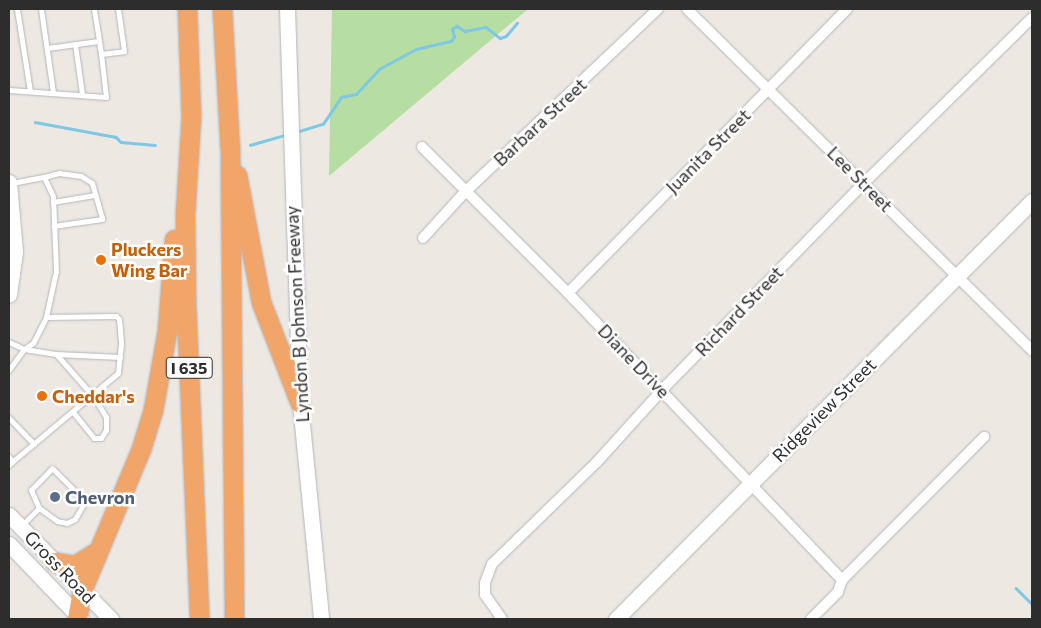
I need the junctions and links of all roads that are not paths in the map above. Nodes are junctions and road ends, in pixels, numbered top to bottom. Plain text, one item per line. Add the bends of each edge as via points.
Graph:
1 (17, 9) edge
2 (41, 9) edge
3 (94, 9) edge
4 (118, 9) edge
5 (187, 9) edge
6 (222, 9) edge
7 (287, 9) edge
8 (658, 9) edge
9 (687, 9) edge
10 (847, 9) edge
11 (1032, 18) edge
12 (99, 41) junction
13 (75, 44) junction
14 (46, 48) junction
15 (101, 54) junction
16 (769, 89) junction
17 (9, 90) edge
18 (30, 91) junction
19 (53, 92) junction
20 (82, 94) junction
21 (191, 116) junction
22 (422, 147) dead end
23 (230, 150) junction
24 (44, 177) junction
25 (9, 183) edge
26 (864, 183) junction
27 (465, 192) junction
28 (96, 195) junction
29 (1032, 201) edge
30 (53, 202) junction
31 (53, 226) junction
32 (423, 238) dead end
33 (957, 276) junction
34 (568, 293) junction
35 (9, 295) edge
36 (46, 317) junction
37 (9, 342) edge
38 (24, 349) junction
39 (1032, 351) edge
40 (56, 354) junction
41 (120, 357) junction
42 (9, 370) edge
43 (662, 390) junction
44 (93, 396) junction
45 (300, 403) junction
46 (73, 412) junction
47 (9, 418) edge
48 (984, 437) dead end
49 (34, 444) junction
50 (10, 461) edge
51 (750, 484) junction
52 (39, 508) junction
53 (9, 515) edge
54 (20, 526) junction
55 (9, 538) edge
56 (9, 544) edge
57 (96, 552) junction
58 (55, 562) junction
59 (842, 580) junction
60 (82, 590) junction
61 (78, 618) edge
62 (111, 619) edge
63 (199, 619) edge
64 (234, 619) edge
65 (321, 619) edge
66 (502, 619) edge
67 (616, 619) edge
68 (811, 619) edge

1 - 18 lane
2 - 14 lane
3 - 12 lane
4 - 15 lane via 124,51
5 - 21 highway, I 635
6 - 23 highway, I 635
7 - 45 main road, Lyndon B Johnson Freeway
8 - 27 street, Barbara Street
9 - 16 street, Lee Street
10 - 16 street, Juanita Street
11 - 26 street, Richard Street
12 - 13 lane
12 - 15 lane
13 - 14 lane
13 - 20 lane
14 - 19 lane
15 - 20 lane via 106,97
16 - 26 street, Lee Street
16 - 34 street, Juanita Street
17 - 18 lane
18 - 19 lane
19 - 20 lane
21 - 57 highway via 176,211 162,374 141,449
21 - 63 highway, I 635 via 185,214 186,304
22 - 27 street, Diane Drive
23 - 45 highway via 245,203 261,302
23 - 64 highway, I 635
24 - 25 lane
24 - 28 lane via 59,172 81,176 92,184
24 - 30 lane
25 - 35 main road via 15,252
26 - 33 street, Lee Street
26 - 43 street, Richard Street
27 - 32 street, Barbara Street
27 - 34 street, Diane Drive
28 - 30 lane
28 - 31 lane via 102,219
29 - 33 main road, Ridgeview Street
30 - 31 lane
31 - 36 lane via 56,271
33 - 39 street, Lee Street
33 - 51 main road, Ridgeview Street
34 - 43 street, Diane Drive
36 - 38 lane via 33,343
36 - 41 lane via 116,316 119,319
37 - 38 lane
38 - 40 lane
38 - 42 lane
40 - 41 lane
40 - 44 lane
41 - 44 lane via 118,373
43 - 51 street, Diane Drive
43 - 66 street, Richard Street via 596,462 492,564 486,595
44 - 46 lane
44 - 46 lane via 106,417 106,430 101,438 94,438
45 - 65 main road, Lyndon B Johnson Freeway
46 - 49 lane
47 - 49 lane
48 - 59 street
49 - 50 lane
51 - 59 street, Diane Drive
51 - 67 main road, Ridgeview Street
52 - 52 lane via 31,490 52,468 76,492 83,505 75,519 67,523 57,521
52 - 54 lane
53 - 54 main road, Gross Road
54 - 55 main road
54 - 58 main road, Gross Road
56 - 61 main road, Gross Road
57 - 58 highway via 75,565
57 - 60 highway
58 - 60 main road, Gross Road
59 - 68 street via 838,592
60 - 61 highway
60 - 62 main road, Gross Road

